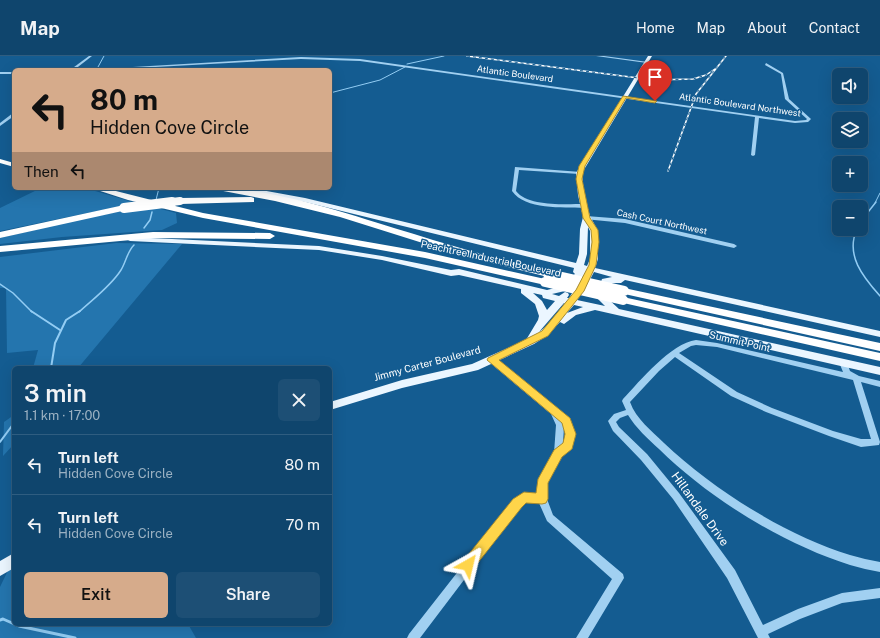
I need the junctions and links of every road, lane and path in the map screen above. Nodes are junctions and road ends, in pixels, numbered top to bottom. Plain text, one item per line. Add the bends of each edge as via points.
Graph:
1 (91, 56) edge
2 (597, 56) edge
3 (650, 56) edge
4 (647, 62) junction
5 (766, 64) dead end
6 (181, 65) junction
7 (75, 68) edge
8 (123, 68) edge
9 (179, 68) edge
10 (0, 73) edge
11 (12, 73) edge
12 (624, 97) junction
13 (12, 116) edge
14 (757, 116) junction
15 (0, 125) edge
16 (0, 154) edge
17 (753, 155) dead end
18 (12, 156) edge
19 (0, 161) edge
20 (12, 164) edge
21 (580, 173) junction
22 (102, 190) edge
23 (228, 190) edge
24 (240, 190) edge
25 (292, 203) junction
26 (584, 206) junction
27 (586, 218) junction
28 (584, 229) junction
29 (0, 235) edge
30 (104, 239) junction
31 (345, 242) junction
32 (734, 246) dead end
33 (0, 249) edge
34 (547, 258) junction
35 (591, 265) junction
36 (579, 266) junction
37 (451, 273) junction
38 (613, 274) junction
39 (546, 278) junction
40 (586, 280) junction
41 (572, 290) junction
42 (524, 291) junction
43 (691, 292) junction
44 (624, 295) junction
45 (598, 308) junction
46 (616, 312) junction
47 (543, 321) junction
48 (880, 334) edge
49 (530, 342) junction
50 (880, 347) edge
51 (675, 354) junction
52 (880, 357) edge
53 (492, 360) junction
54 (843, 362) junction
55 (862, 367) junction
56 (880, 371) edge
57 (856, 378) junction
58 (880, 384) edge
59 (332, 405) edge
60 (629, 412) junction
61 (542, 499) junction
62 (12, 561) edge
63 (880, 566) edge
64 (0, 569) edge
65 (880, 594) edge
66 (762, 635) edge
67 (413, 638) edge
68 (582, 638) edge

1 - 7 street
2 - 4 street
3 - 4 main road
4 - 12 main road
5 - 14 street, Atlantic Boulevard Northwest via 782,74 787,99 809,119 795,122
6 - 8 street
6 - 9 street
6 - 12 street, Atlantic Boulevard via 316,58 360,60
10 - 11 street
12 - 14 street, Atlantic Boulevard Northwest
12 - 21 main road
13 - 15 street
14 - 17 street
16 - 18 highway
19 - 20 highway
21 - 26 main road, Jimmy Carter Boulevard
21 - 26 street via 517,168 514,191 519,198 529,202
22 - 31 highway, Peachtree Industrial Boulevard via 205,217
23 - 25 highway
24 - 34 main road via 305,200
25 - 29 highway, bridge via 243,200 180,201 124,208
25 - 39 highway, Peachtree Industrial Boulevard via 343,215
26 - 27 main road, Jimmy Carter Boulevard
27 - 28 main road, Jimmy Carter Boulevard
27 - 32 street, Cash Court Northwest via 625,221
27 - 35 main road, Jimmy Carter Boulevard via 594,230
28 - 34 main road via 579,257 573,260
28 - 36 main road, Jimmy Carter Boulevard via 584,250
30 - 31 highway via 201,234
30 - 33 highway
30 - 37 main road via 319,248
31 - 39 highway, Peachtree Industrial Boulevard
34 - 36 main road
34 - 41 main road via 568,272 572,279
35 - 36 main road
35 - 38 main road
35 - 40 main road, Jimmy Carter Boulevard
35 - 41 main road
36 - 41 main road, Jimmy Carter Boulevard
37 - 41 main road via 459,272 546,293
37 - 42 main road
38 - 40 main road via 595,275
38 - 43 main road
39 - 44 highway, Peachtree Industrial Boulevard, bridge
40 - 41 main road, Jimmy Carter Boulevard
41 - 42 main road
41 - 45 main road
41 - 47 main road, Jimmy Carter Boulevard
41 - 49 main road, Jimmy Carter Boulevard via 547,332
42 - 47 main road via 539,302 543,311
43 - 46 main road via 682,295 609,279 602,285 600,297
43 - 48 main road
44 - 50 highway, Peachtree Industrial Boulevard
44 - 52 highway, Peachtree Industrial Boulevard
45 - 46 main road
45 - 49 main road via 573,313 550,335 539,341
46 - 54 main road
47 - 49 main road, Jimmy Carter Boulevard via 531,336
49 - 53 main road, Jimmy Carter Boulevard
51 - 57 street, Summit Point via 689,344 701,342
51 - 57 street via 734,394 769,410 861,444 876,443
51 - 60 street, Summit Point via 626,401
53 - 59 main road, Jimmy Carter Boulevard
53 - 61 street via 566,421 570,434 568,446 558,454 542,483
54 - 55 main road
54 - 57 street via 847,373
55 - 56 main road
55 - 57 street via 864,376
57 - 58 street, Summit Point
60 - 63 street via 667,453 739,505 828,553
60 - 66 street, Hillandale Drive via 617,416 612,421 616,429 644,457 676,496 731,574
61 - 67 street via 524,498 517,503
61 - 68 street via 550,518 619,578
62 - 64 main road
65 - 66 street via 842,598 798,614

